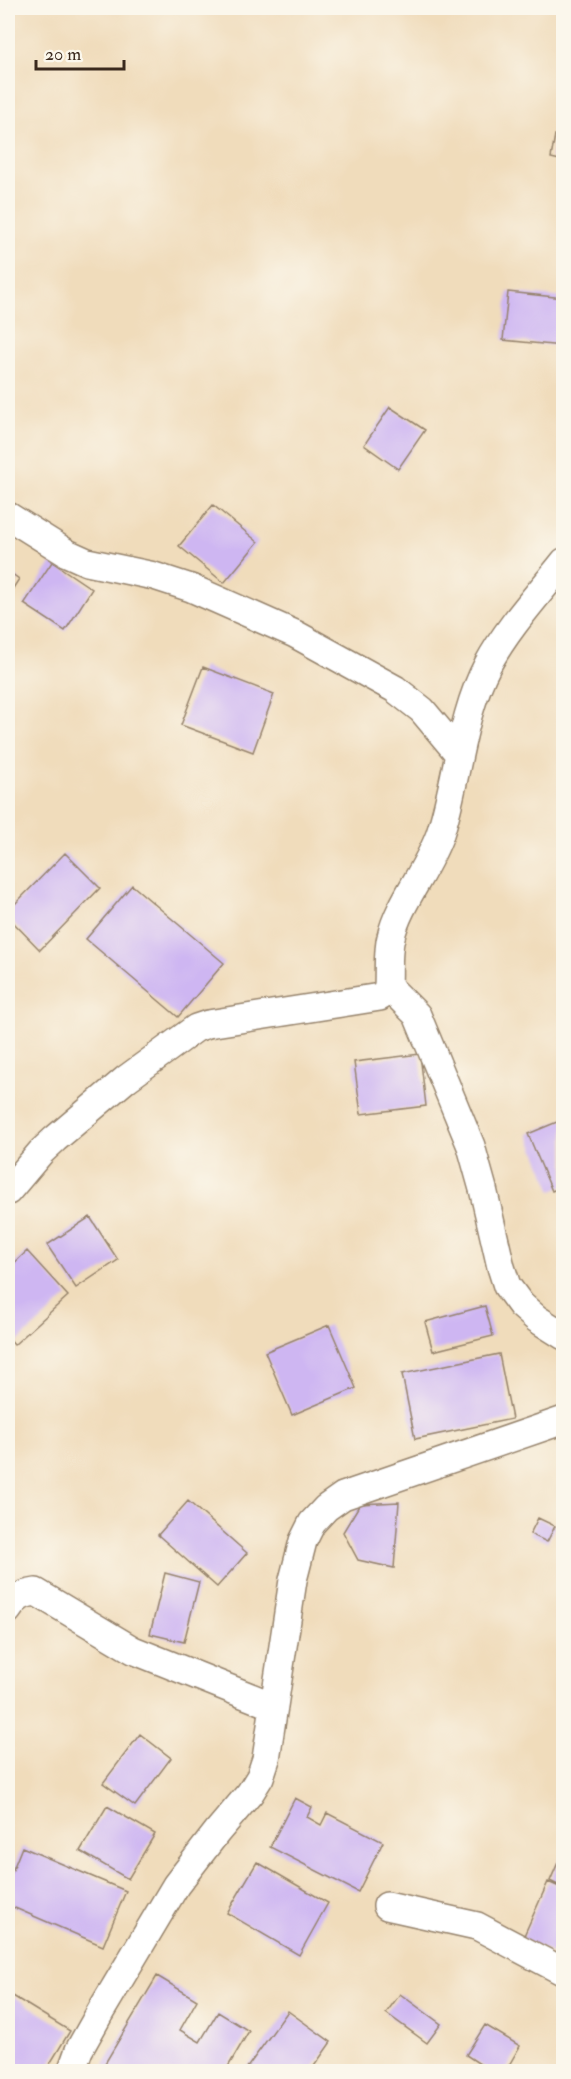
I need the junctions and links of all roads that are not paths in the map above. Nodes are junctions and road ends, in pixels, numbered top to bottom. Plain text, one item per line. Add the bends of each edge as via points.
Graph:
1 (8, 516) edge
2 (564, 562) edge
3 (458, 753) junction
4 (388, 986) junction
5 (8, 1191) edge
6 (564, 1336) edge
7 (564, 1420) edge
8 (8, 1610) edge
9 (273, 1706) junction
10 (387, 1906) dead end
11 (564, 1972) edge
12 (71, 2072) edge

1 - 3 street via 87,562 191,588 295,634 395,688 422,710
2 - 3 street via 488,664
3 - 4 street via 439,835 390,938
4 - 5 street via 380,997 196,1028 126,1079 55,1139
4 - 6 street via 417,1015 471,1146 507,1286 521,1305
7 - 9 street via 343,1496 326,1508 303,1541
8 - 9 street via 16,1598 36,1592 133,1650
9 - 12 street via 260,1777 176,1885 102,2009
10 - 11 street via 477,1926

